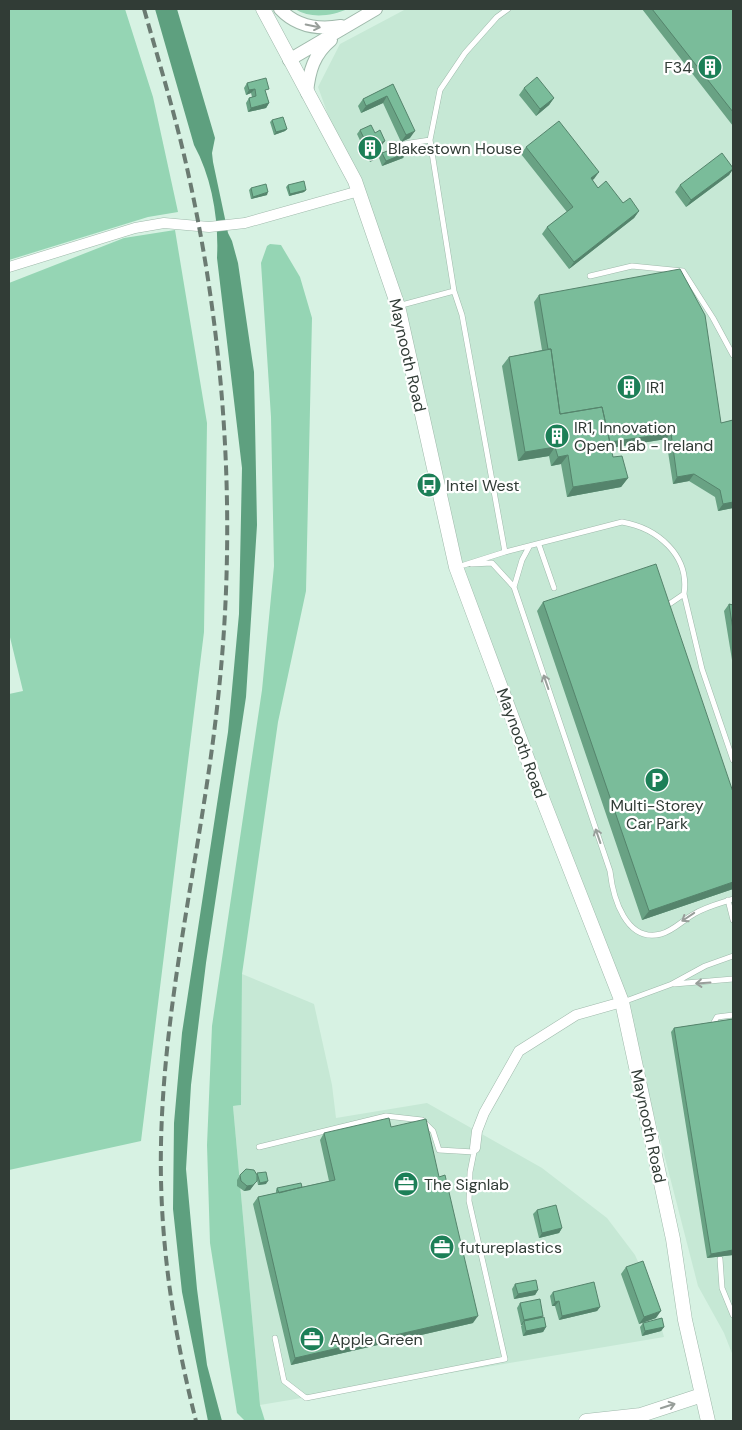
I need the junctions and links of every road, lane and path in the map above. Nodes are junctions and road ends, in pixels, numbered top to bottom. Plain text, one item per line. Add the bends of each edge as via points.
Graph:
1 (263, 9) edge
2 (280, 9) edge
3 (376, 9) edge
4 (508, 9) edge
5 (351, 24) junction
6 (289, 60) junction
7 (307, 93) junction
8 (430, 140) junction
9 (404, 144) edge
10 (359, 191) junction
11 (9, 267) edge
12 (590, 276) dead end
13 (454, 291) junction
14 (398, 306) junction
15 (733, 355) edge
16 (539, 545) junction
17 (529, 547) junction
18 (505, 552) junction
19 (470, 564) junction
20 (464, 565) dead end
21 (514, 587) junction
22 (554, 588) dead end
23 (684, 594) junction
24 (661, 608) edge
25 (733, 760) edge
26 (731, 900) edge
27 (733, 920) edge
28 (733, 956) edge
29 (733, 979) edge
30 (672, 984) junction
31 (622, 1002) junction
32 (733, 1015) edge
33 (712, 1026) edge
34 (259, 1147) dead end
35 (475, 1150) junction
36 (720, 1259) edge
37 (733, 1316) edge
38 (275, 1338) dead end
39 (702, 1395) junction
40 (586, 1421) edge
41 (708, 1421) edge

1 - 6 main road
2 -> 5 street via 299,23 326,29
3 - 5 street
4 - 8 lane via 465,53 440,90
5 - 6 street
5 - 7 street via 327,43 314,60
6 - 7 main road, Maynooth Road
7 - 10 main road, Maynooth Road
8 - 9 lane
8 - 13 lane
10 - 11 street via 234,224 209,227 164,223 135,228
10 - 14 main road, Maynooth Road
12 - 15 lane via 632,266 683,272
13 - 14 lane
13 - 18 lane via 462,315
14 - 31 main road, Maynooth Road via 456,567
16 - 17 lane
16 - 22 lane
16 - 23 lane via 622,522 636,524 659,536 675,553 686,581
17 - 18 lane
17 - 21 lane
18 - 19 lane
19 - 20 lane
19 - 21 lane via 492,563
26 -> 21 lane via 696,912 661,934 646,935 632,930 612,889 610,871
23 - 24 lane
23 - 25 lane via 702,669
26 - 27 lane
28 - 30 lane via 705,966
29 -> 30 lane
30 - 31 lane
31 - 35 street via 576,1015 519,1051 484,1113 477,1131
31 - 39 main road, Maynooth Road via 673,1239
32 - 33 lane via 717,1016
34 - 35 lane via 386,1116 422,1120 433,1131 439,1150
35 - 38 lane via 469,1201 505,1359 306,1398 284,1381
36 - 37 lane via 722,1288
40 -> 39 main road via 641,1415
39 - 41 main road, Maynooth Road

